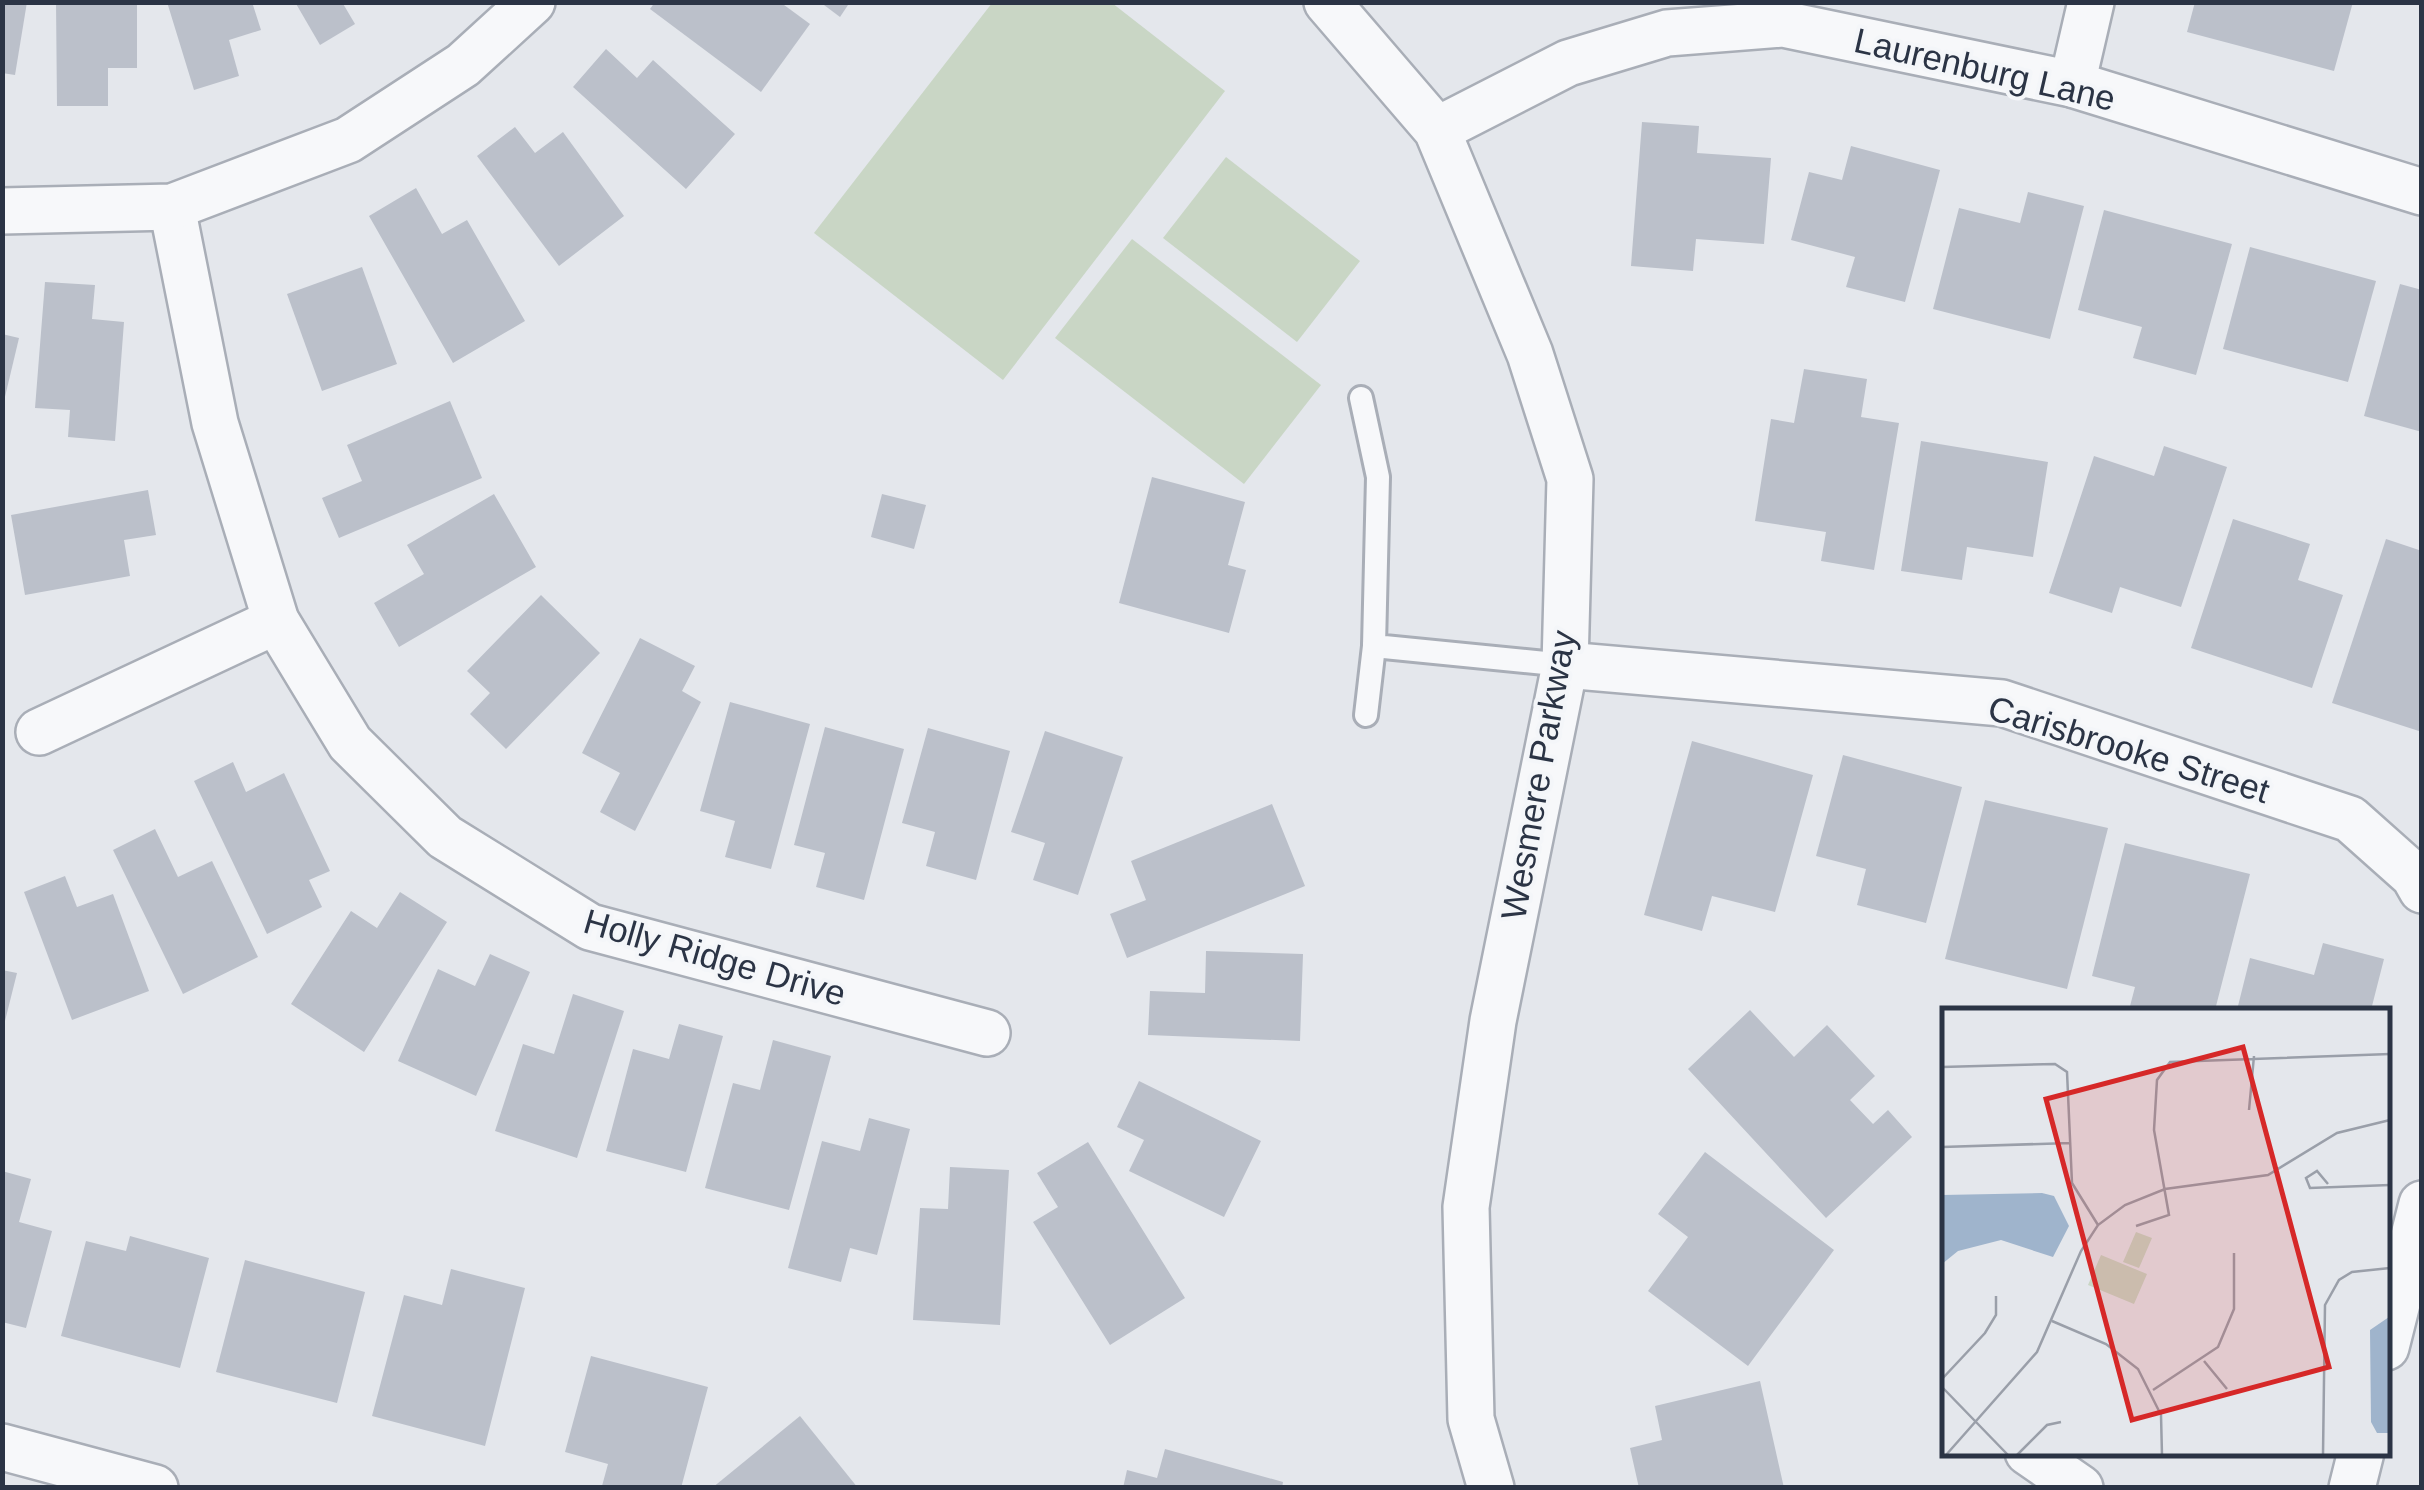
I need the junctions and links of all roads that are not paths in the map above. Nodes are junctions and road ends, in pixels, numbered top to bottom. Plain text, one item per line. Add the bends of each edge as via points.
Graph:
1 (532, 2) edge
2 (1327, 2) edge
3 (2091, 2) edge
4 (2072, 84) junction
5 (1437, 130) junction
6 (2422, 192) edge
7 (172, 207) junction
8 (2, 211) edge
9 (1361, 398) dead end
10 (276, 621) junction
11 (1374, 646) junction
12 (1565, 665) junction
13 (1366, 715) dead end
14 (39, 732) dead end
15 (2422, 890) edge
16 (987, 1033) dead end
17 (2422, 1204) edge
18 (2389, 1336) edge
19 (2, 1447) edge
20 (2032, 1455) edge
21 (2360, 1455) edge
22 (155, 1488) edge
23 (1491, 1488) edge
24 (2080, 1488) edge
25 (2352, 1488) edge

1 - 7 street via 463,65 348,140
2 - 5 street, Wesmere Parkway
3 - 4 street
4 - 5 street, Laurenburg Lane via 1783,24 1667,33 1568,63
4 - 6 street, Laurenburg Lane
5 - 12 street, Wesmere Parkway via 1530,354 1570,478
7 - 8 street
7 - 10 street, Holly Ridge Drive via 216,423
9 - 11 lane via 1378,477
10 - 14 street
10 - 16 street, Holly Ridge Drive via 350,744 444,837 590,927
11 - 12 lane
11 - 13 lane
12 - 15 street, Carisbrooke Street via 2002,703 2350,819
12 - 23 street, Wesmere Parkway via 1493,1021 1466,1207 1471,1420
17 - 18 street
19 - 22 street
20 - 24 street
21 - 25 street

